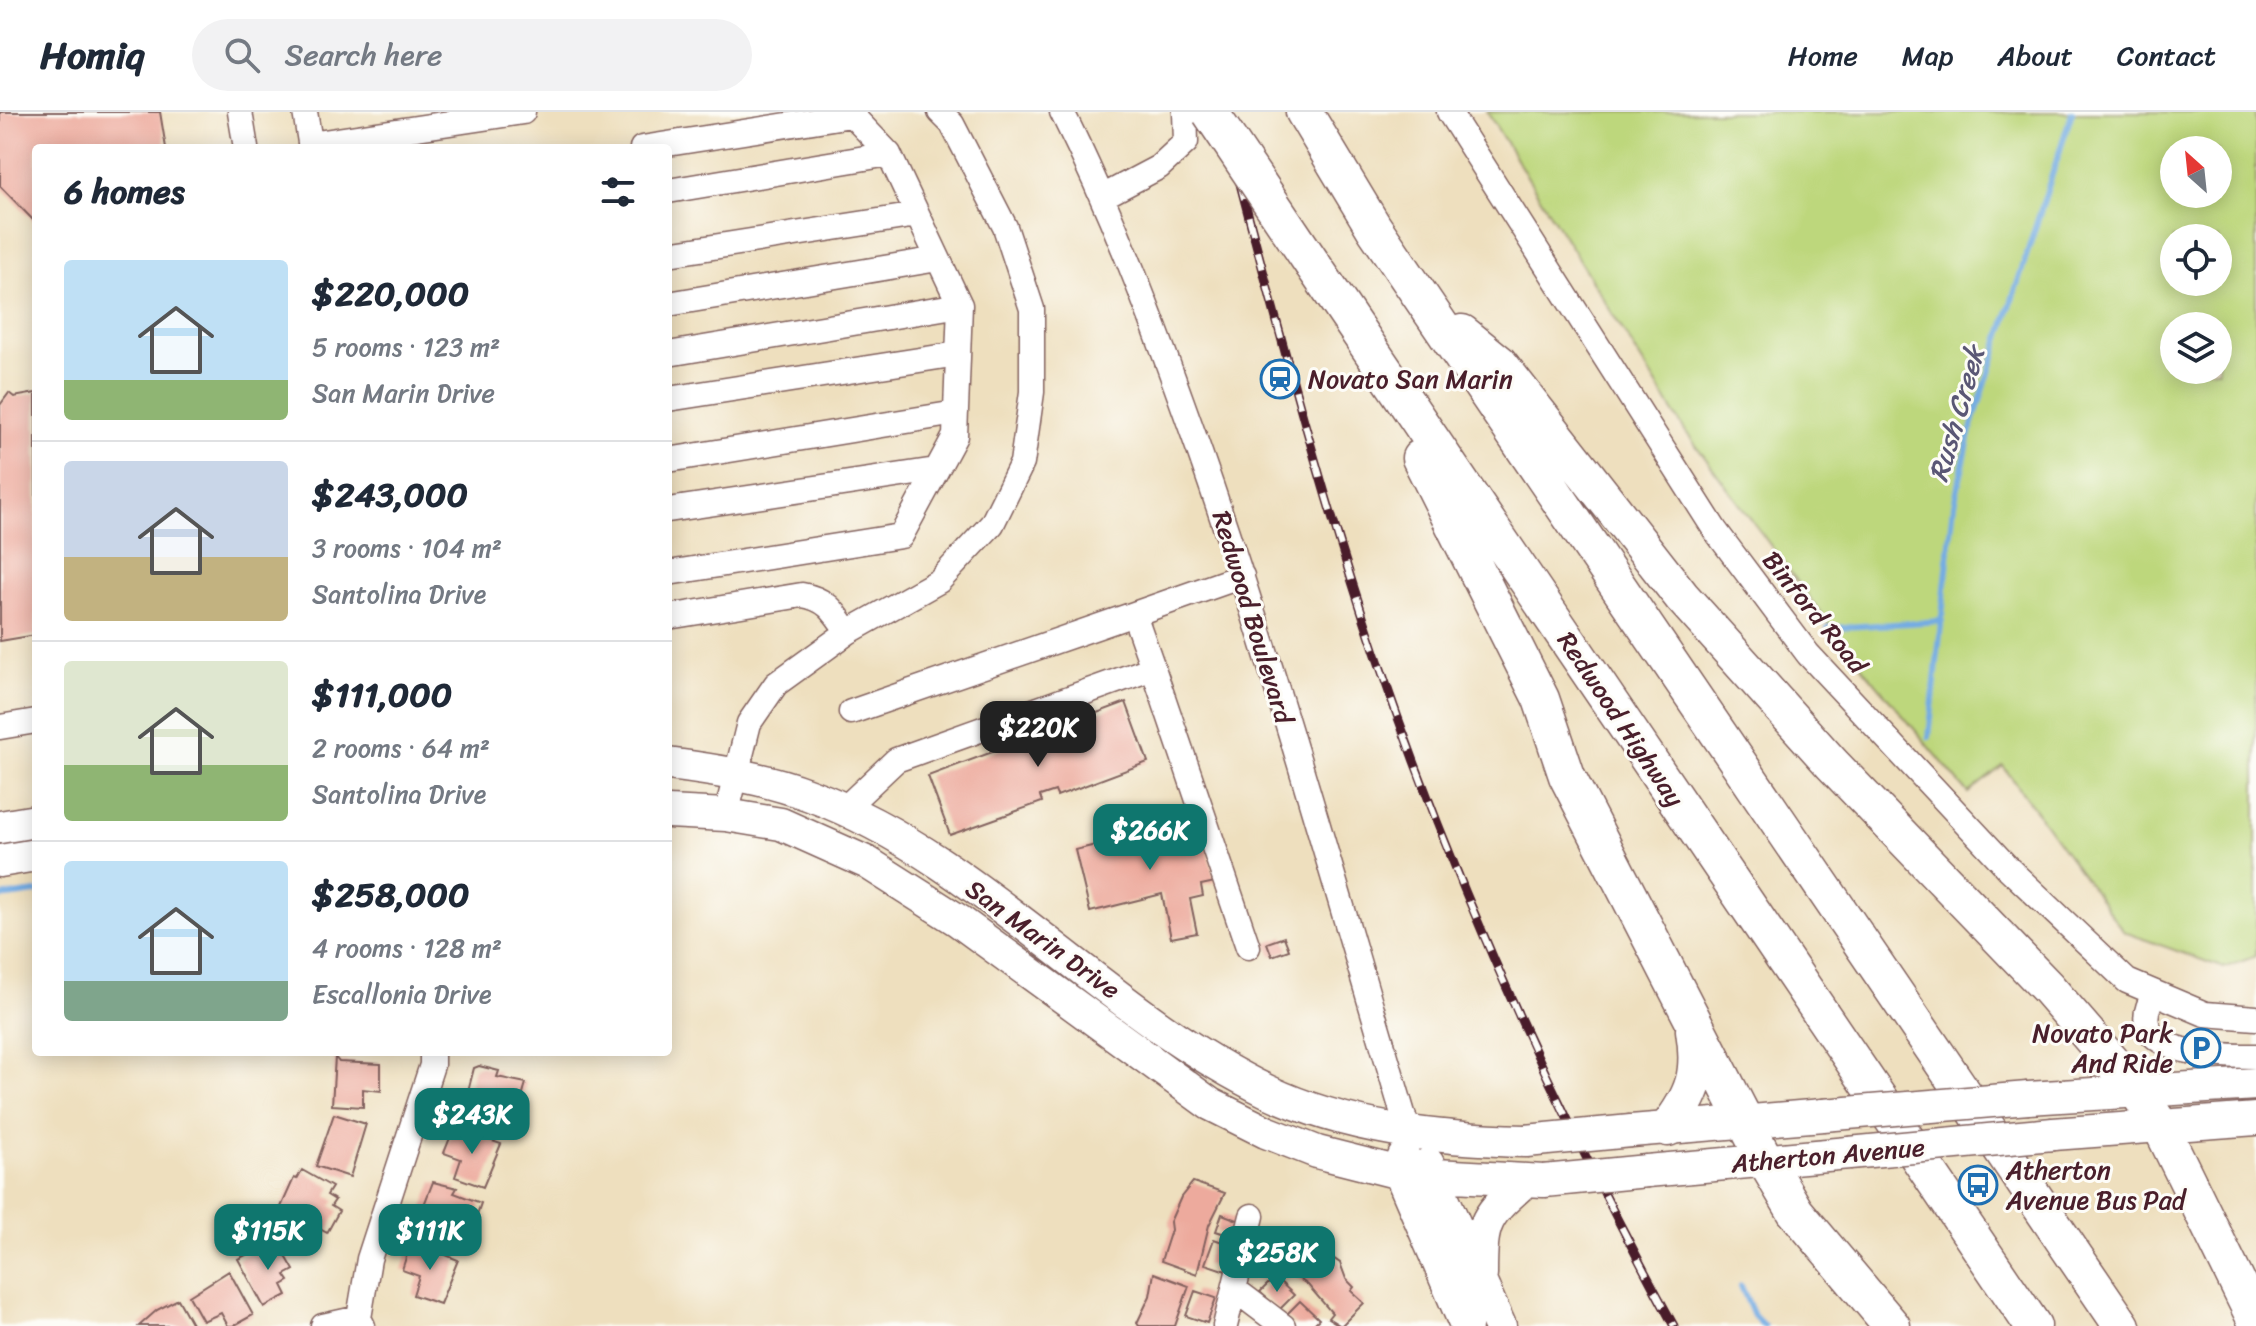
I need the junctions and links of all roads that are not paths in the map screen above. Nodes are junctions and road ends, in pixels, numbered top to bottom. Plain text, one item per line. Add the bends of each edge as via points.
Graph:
1 (240, 112) edge
2 (305, 112) edge
3 (523, 112) edge
4 (940, 112) edge
5 (1062, 112) edge
6 (1185, 112) edge
7 (1210, 112) edge
8 (1304, 112) edge
9 (1449, 112) edge
10 (850, 113) edge
11 (245, 144) edge
12 (311, 144) edge
13 (323, 144) edge
14 (666, 144) edge
15 (889, 154) junction
16 (672, 190) edge
17 (1104, 196) junction
18 (917, 215) junction
19 (672, 253) edge
20 (938, 259) junction
21 (672, 303) edge
22 (960, 305) junction
23 (1432, 310) junction
24 (1354, 328) junction
25 (672, 353) edge
26 (958, 354) junction
27 (672, 398) edge
28 (956, 413) junction
29 (672, 459) edge
30 (936, 470) junction
31 (672, 509) edge
32 (672, 572) edge
33 (1242, 576) junction
34 (1134, 614) junction
35 (672, 616) edge
36 (848, 632) junction
37 (1153, 668) junction
38 (851, 712) dead end
39 (32, 722) edge
40 (0, 727) edge
41 (672, 765) edge
42 (735, 776) junction
43 (843, 810) junction
44 (672, 812) edge
45 (726, 815) junction
46 (32, 822) edge
47 (0, 827) edge
48 (32, 856) edge
49 (0, 861) edge
50 (1248, 947) dead end
51 (2155, 993) junction
52 (2256, 1018) edge
53 (1692, 1021) junction
54 (432, 1056) edge
55 (2256, 1056) edge
56 (2256, 1084) edge
57 (2137, 1091) junction
58 (2256, 1119) edge
59 (1746, 1120) junction
60 (2160, 1125) junction
61 (1668, 1128) junction
62 (1409, 1134) junction
63 (1765, 1160) junction
64 (1400, 1173) junction
65 (1437, 1178) junction
66 (1535, 1181) junction
67 (1252, 1216) dead end
68 (1482, 1287) junction
69 (1234, 1289) junction
70 (2256, 1321) edge
71 (361, 1322) edge
72 (323, 1326) edge
73 (1225, 1326) edge
74 (1283, 1326) edge
75 (1466, 1326) edge
76 (1500, 1326) edge
77 (1892, 1326) edge
78 (2033, 1326) edge
79 (2122, 1326) edge

1 - 11 street
2 - 12 street
3 - 13 street
4 - 36 street via 952,124 1005,227 1032,309 1032,392 1022,463 992,524 939,581
5 - 17 street, Redwood Boulevard
6 - 17 street via 1186,142 1159,167
7 - 24 highway, Redwood Highway, bridge
8 - 23 highway via 1374,228
9 - 51 street, Binford Road via 1715,530 1808,654 2040,899 2127,981
10 - 14 street
10 - 15 street
15 - 16 street
15 - 18 street
17 - 33 street, Redwood Boulevard
18 - 19 street
18 - 20 street
20 - 21 street
20 - 22 street
22 - 25 street
22 - 26 street
23 - 57 highway via 1499,363 1691,607 1832,764 2047,987
23 - 79 highway
24 - 53 highway via 1541,699 1567,776
24 - 78 highway, Redwood Highway
26 - 27 street
26 - 28 street
28 - 29 street
28 - 30 street via 955,436
30 - 31 street
30 - 32 street via 901,536
33 - 34 street
33 - 62 street, Redwood Boulevard
34 - 37 street
34 - 38 street
35 - 36 street via 802,595 831,607
36 - 42 street via 776,684 749,723
37 - 43 street via 896,760
37 - 50 street
39 - 40 street
41 - 42 main road, San Marin Drive
42 - 43 main road, San Marin Drive via 775,782
42 - 45 street
43 - 62 main road, San Marin Drive via 927,856 1229,1072 1320,1111
44 - 45 main road, San Marin Drive
45 - 64 main road, San Marin Drive via 781,824 918,892 1210,1104 1317,1152
46 - 47 main road
48 - 49 main road
51 - 52 street, Binford Road via 2205,1014
51 - 55 street via 2145,1008 2147,1025 2157,1039 2205,1054
53 - 59 highway
53 - 61 highway via 1698,1073
54 - 71 street via 369,1259
56 - 57 main road, Atherton Avenue
57 - 59 main road, Atherton Avenue, bridge
57 - 60 highway
58 - 60 main road, Atherton Avenue
59 - 61 main road, Atherton Avenue
59 - 63 highway
60 - 63 main road, Atherton Avenue, bridge
60 - 70 highway
61 - 62 main road, Atherton Avenue, bridge via 1526,1141
62 - 64 main road, Redwood Boulevard
62 - 65 main road, Redwood Boulevard
63 - 66 main road, Atherton Avenue, bridge
63 - 77 highway via 1795,1211
64 - 65 main road, Atherton Avenue
64 - 75 main road
65 - 66 main road, Atherton Avenue
65 - 68 main road, Redwood Boulevard
66 - 68 main road via 1490,1213 1481,1238
67 - 69 street
68 - 76 main road, Redwood Boulevard
69 - 73 street
69 - 74 street
71 - 72 street

